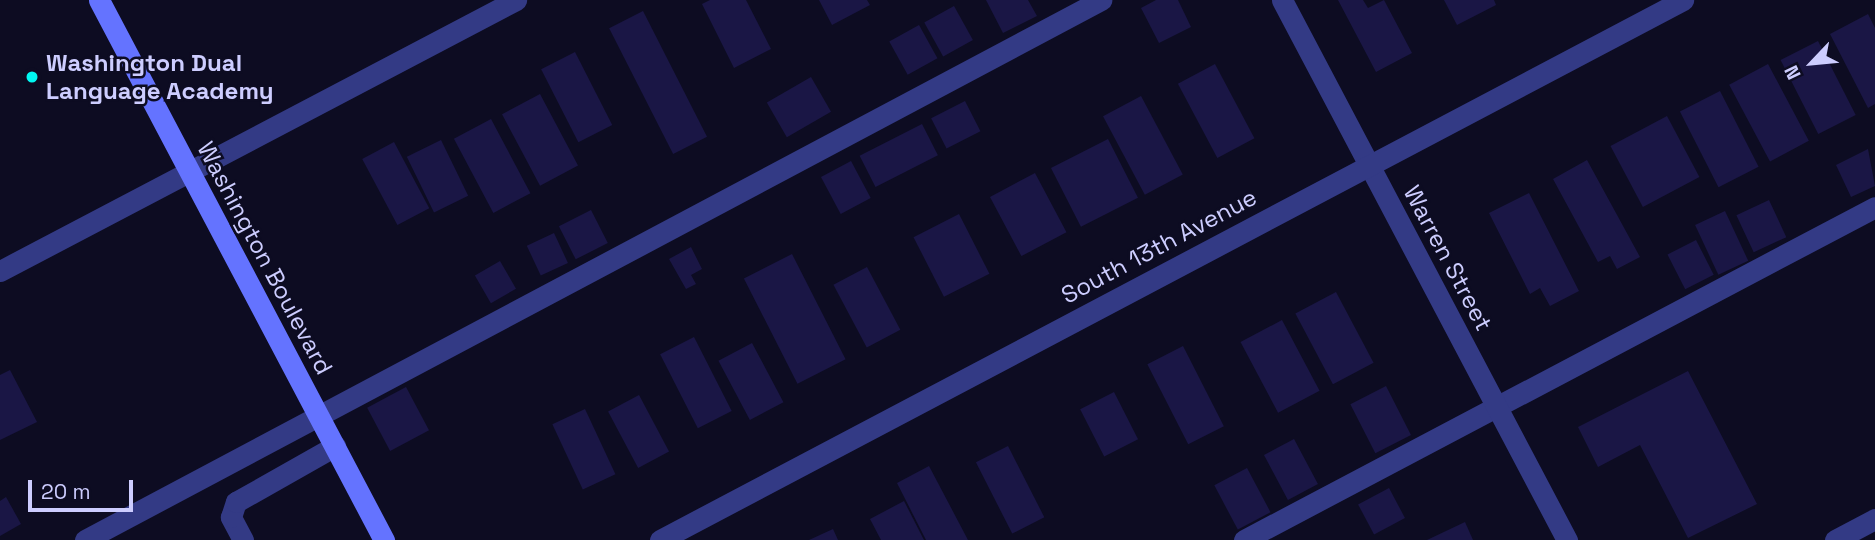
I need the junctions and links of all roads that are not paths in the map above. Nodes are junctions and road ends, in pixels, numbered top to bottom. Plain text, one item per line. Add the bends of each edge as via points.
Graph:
1 (99, 0) edge
2 (516, 0) edge
3 (1101, 0) edge
4 (1282, 0) edge
5 (1683, 0) edge
6 (1369, 165) junction
7 (190, 172) junction
8 (1875, 207) edge
9 (0, 271) edge
10 (1497, 407) junction
11 (318, 416) junction
12 (335, 446) junction
13 (1875, 519) edge
14 (85, 540) edge
15 (243, 540) edge
16 (384, 540) edge
17 (660, 540) edge
18 (1244, 540) edge
19 (1567, 540) edge
20 (1835, 540) edge

1 - 7 street, Washington Boulevard
2 - 7 street
3 - 11 street
4 - 6 street, Warren Street
5 - 6 street, South 13th Avenue
6 - 10 street, Warren Street
6 - 17 street, South 13th Avenue
7 - 9 street
7 - 11 street, Washington Boulevard
8 - 10 street
10 - 18 street
10 - 19 street, Warren Street
11 - 12 street, Washington Boulevard
11 - 14 street
12 - 15 street via 236,502 231,517
12 - 16 street, Washington Boulevard
13 - 20 street

